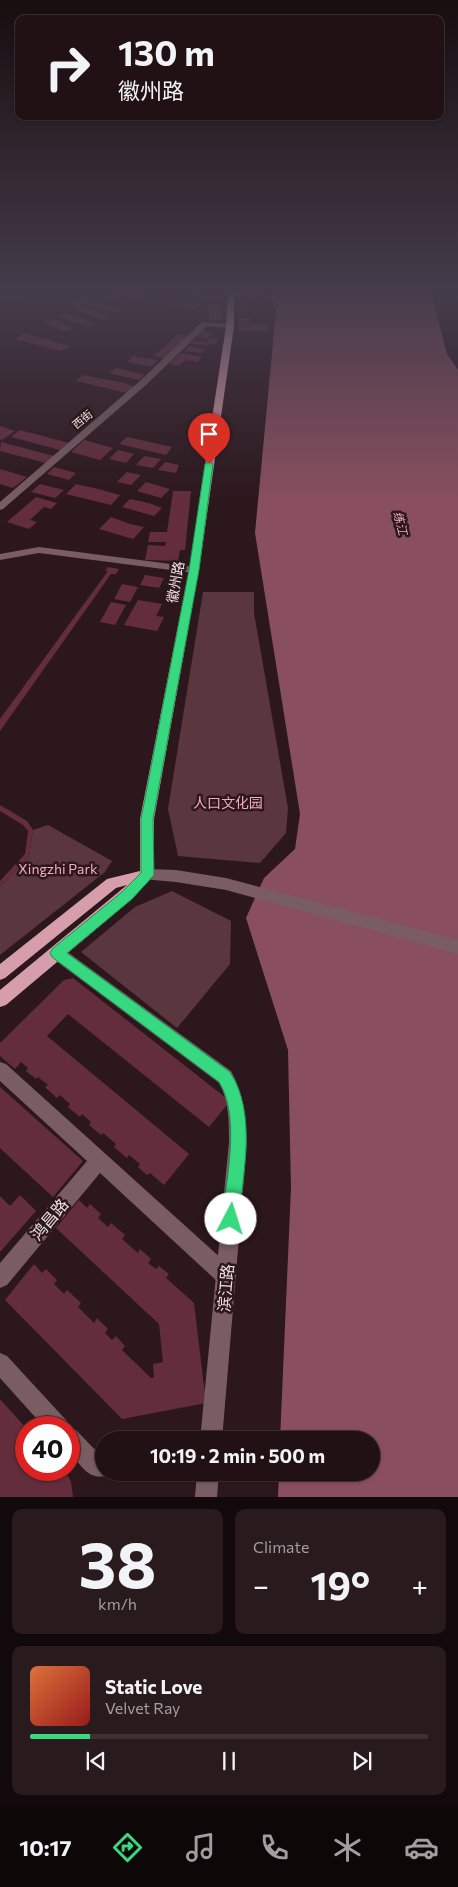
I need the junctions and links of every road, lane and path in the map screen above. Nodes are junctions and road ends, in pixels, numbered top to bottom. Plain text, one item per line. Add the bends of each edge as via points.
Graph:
1 (164, 363) edge
2 (225, 363) edge
3 (0, 507) edge
4 (0, 557) edge
5 (194, 570) junction
6 (147, 875) junction
7 (458, 947) edge
8 (57, 953) junction
9 (0, 973) edge
10 (0, 1000) edge
11 (0, 1070) edge
12 (99, 1160) junction
13 (226, 1276) junction
14 (0, 1278) edge
15 (0, 1363) edge
16 (49, 1416) edge
17 (212, 1431) edge
18 (80, 1449) edge
19 (95, 1465) edge
20 (207, 1481) edge
21 (206, 1497) edge

1 - 3 street, 西街
2 - 5 main road, 徽州路
4 - 5 street via 39,550
5 - 6 main road, 徽州路 via 147,819
6 - 7 street via 226,884
6 - 8 main road
6 - 9 main road via 112,883
8 - 10 main road
8 - 13 street, 滨江路 via 225,1077 230,1086 238,1109 238,1142
11 - 12 street
12 - 13 street
12 - 14 street, 鸿昌路
13 - 17 street, 滨江路
15 - 16 street
18 - 19 street
20 - 21 street

